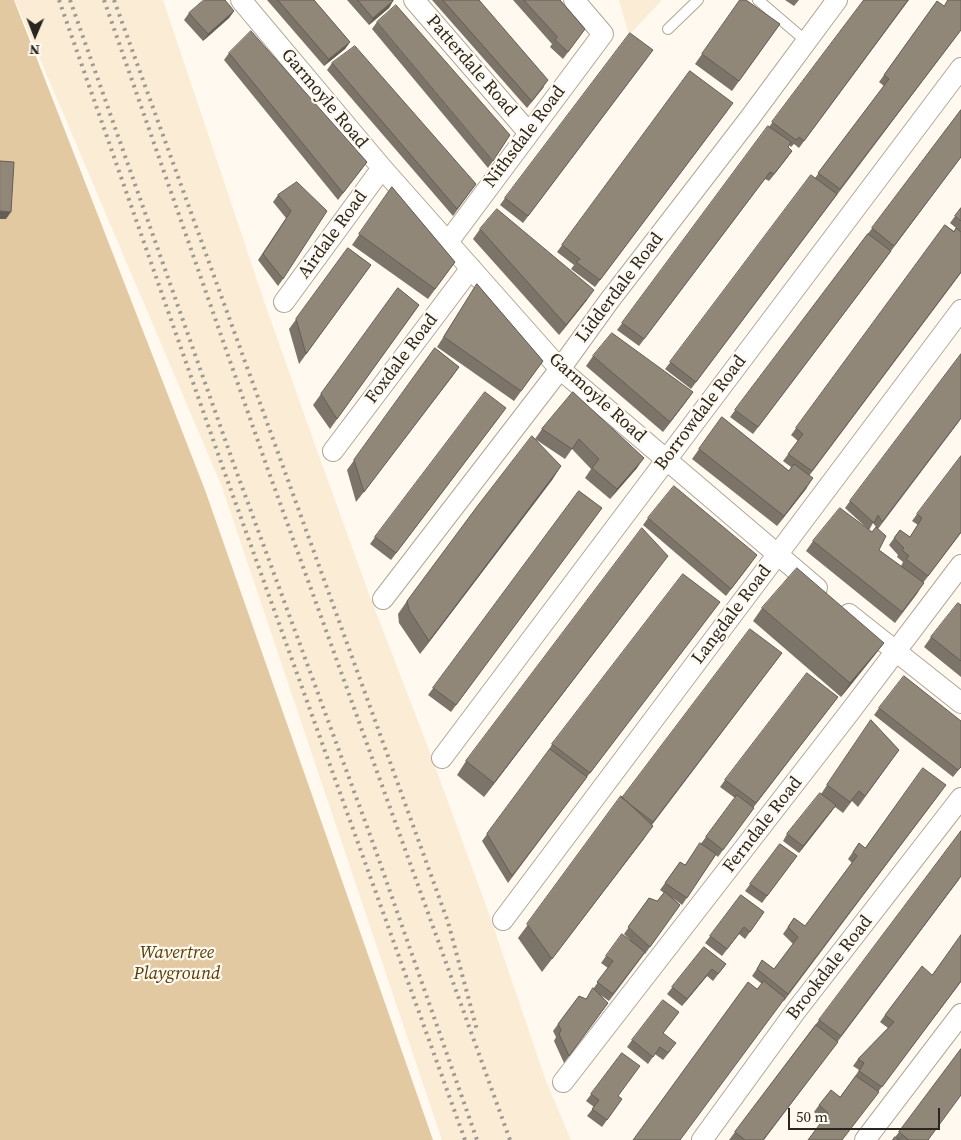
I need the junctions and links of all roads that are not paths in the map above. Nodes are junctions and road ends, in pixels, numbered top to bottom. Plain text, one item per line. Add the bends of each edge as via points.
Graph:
1 (240, 0) edge
2 (414, 0) edge
3 (574, 0) edge
4 (698, 0) edge
5 (758, 0) edge
6 (837, 0) edge
7 (668, 29) dead end
8 (806, 41) junction
9 (961, 68) edge
10 (528, 132) junction
11 (382, 168) junction
12 (448, 242) junction
13 (471, 268) junction
14 (284, 302) dead end
15 (961, 310) edge
16 (560, 369) junction
17 (333, 451) dead end
18 (666, 459) junction
19 (777, 555) junction
20 (961, 565) edge
21 (383, 599) dead end
22 (896, 652) junction
23 (961, 703) edge
24 (442, 758) dead end
25 (961, 798) edge
26 (503, 920) dead end
27 (961, 1014) edge
28 (563, 1082) dead end
29 (702, 1140) edge
30 (865, 1140) edge

1 - 11 street, Garmoyle Road
2 - 10 street, Patterdale Road
3 - 10 street, Nithsdale Road via 602,34
4 - 7 lane
5 - 8 lane
6 - 8 street, Lidderdale Road
8 - 16 street, Lidderdale Road
9 - 18 street, Borrowdale Road
10 - 12 street, Nithsdale Road
11 - 12 street, Garmoyle Road
11 - 14 street, Airdale Road
12 - 13 street, Garmoyle Road
13 - 16 street, Garmoyle Road
13 - 17 street, Foxdale Road
15 - 19 street, Langdale Road
16 - 18 street, Garmoyle Road
16 - 21 street, Lidderdale Road
18 - 19 street, Garmoyle Road
18 - 24 street, Borrowdale Road
19 - 22 street, Garmoyle Road
19 - 26 street, Langdale Road
20 - 22 street, Ferndale Road
22 - 23 street, Garmoyle Road
22 - 28 street, Ferndale Road
25 - 29 street, Brookdale Road via 795,1012
27 - 30 street

